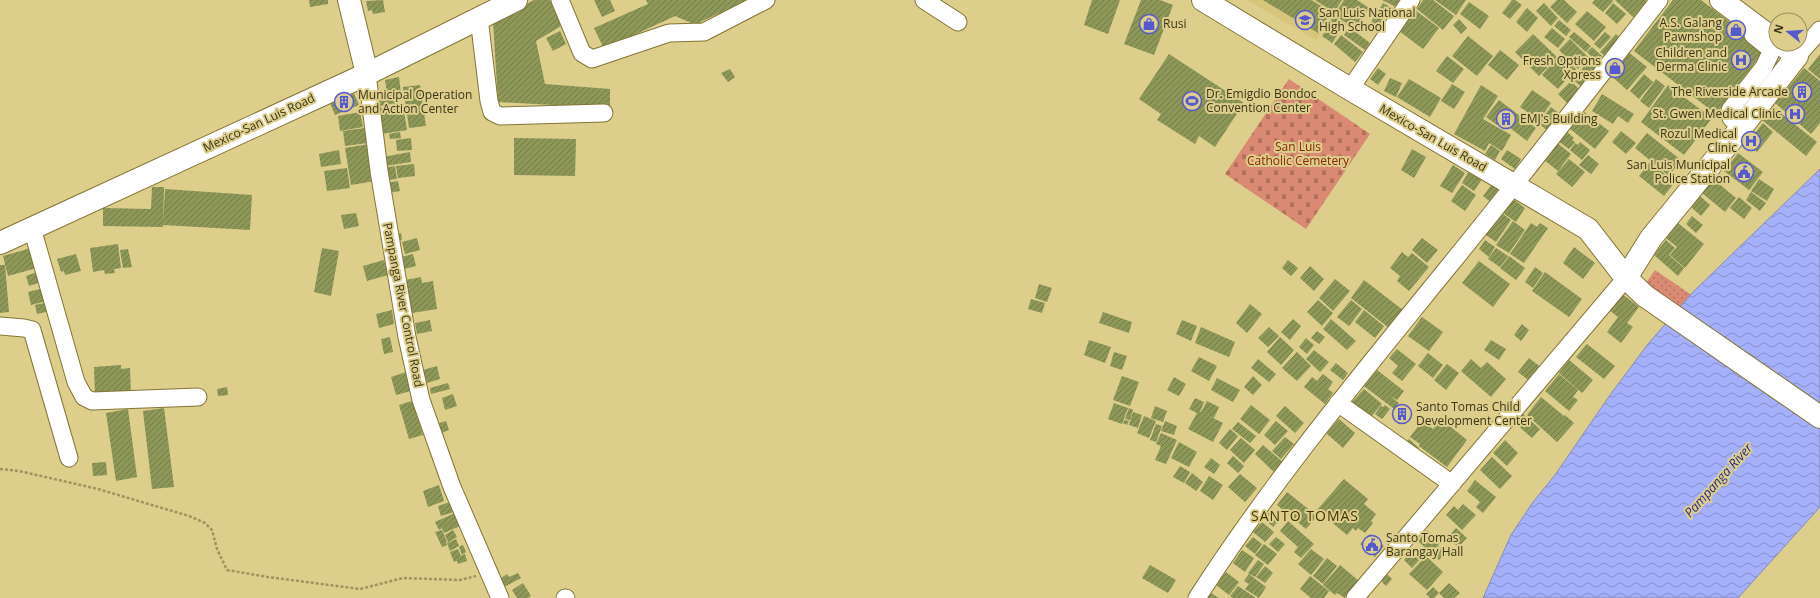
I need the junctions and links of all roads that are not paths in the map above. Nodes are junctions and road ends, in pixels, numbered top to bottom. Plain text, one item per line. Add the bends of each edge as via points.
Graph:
1 (349, 0) edge
2 (516, 0) edge
3 (560, 0) edge
4 (766, 0) edge
5 (924, 0) edge
6 (1203, 0) edge
7 (1411, 0) edge
8 (1659, 0) edge
9 (1721, 4) edge
10 (479, 18) junction
11 (958, 22) dead end
12 (1820, 30) edge
13 (1808, 34) edge
14 (1768, 37) edge
15 (1771, 52) edge
16 (1772, 52) edge
17 (367, 74) junction
18 (1350, 89) junction
19 (604, 113) dead end
20 (1741, 128) junction
21 (1514, 185) junction
22 (32, 228) junction
23 (0, 243) edge
24 (1626, 278) junction
25 (0, 326) edge
26 (198, 397) dead end
27 (1338, 403) junction
28 (1820, 417) edge
29 (69, 458) dead end
30 (1452, 484) junction
31 (500, 598) edge
32 (1197, 598) edge
33 (1355, 598) edge

1 - 17 main road, Pampanga River Control Road
2 - 10 main road, Mexico-San Luis Road
3 - 4 street via 582,53 592,59 669,33 704,32
5 - 11 street
6 - 18 main road, Mexico-San Luis Road
7 - 18 street
8 - 21 street
9 - 14 main road
10 - 17 main road, Mexico-San Luis Road
10 - 19 street via 492,112 500,116
12 - 13 street
15 - 20 street via 1771,56 1730,110 1731,118
16 - 20 main road
17 - 22 main road, Mexico-San Luis Road
17 - 31 street, Pampanga River Control Road via 378,171 420,400 452,487
18 - 21 main road, Mexico-San Luis Road
20 - 24 main road via 1651,238
21 - 24 main road, Mexico-San Luis Road via 1588,229
21 - 27 street
22 - 23 main road, Mexico-San Luis Road
22 - 26 street via 76,382 84,397 92,401
24 - 28 main road, Mexico-San Luis Road via 1645,296
24 - 30 street
25 - 29 street via 32,330
27 - 30 street
27 - 32 street via 1248,523
30 - 33 street

